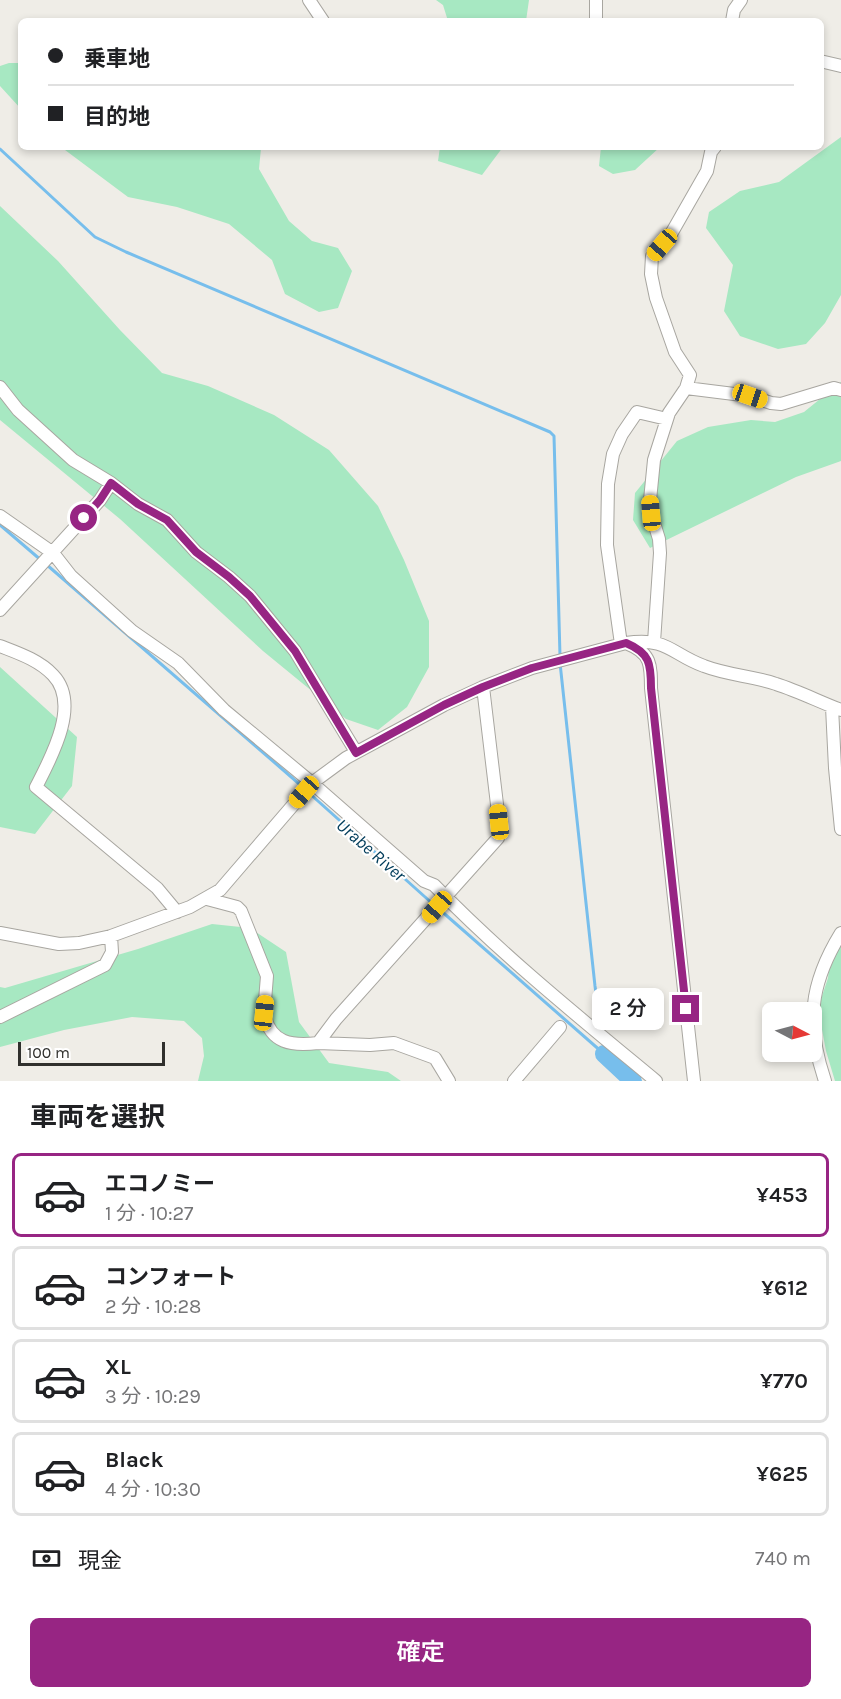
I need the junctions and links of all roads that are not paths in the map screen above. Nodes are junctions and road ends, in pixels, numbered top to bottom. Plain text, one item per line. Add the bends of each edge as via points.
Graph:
1 (309, 0) edge
2 (596, 0) edge
3 (741, 0) edge
4 (321, 18) edge
5 (596, 18) edge
6 (733, 18) edge
7 (824, 62) edge
8 (841, 66) edge
9 (713, 150) edge
10 (0, 387) edge
11 (687, 388) junction
12 (841, 390) edge
13 (667, 419) junction
14 (111, 483) junction
15 (0, 516) edge
16 (53, 553) junction
17 (0, 610) edge
18 (654, 642) junction
19 (624, 644) junction
20 (0, 646) edge
21 (483, 687) junction
22 (836, 709) edge
23 (356, 753) junction
24 (312, 783) junction
25 (841, 830) edge
26 (446, 897) junction
27 (207, 899) junction
28 (177, 912) junction
29 (0, 933) edge
30 (841, 933) edge
31 (111, 936) junction
32 (0, 1017) edge
33 (560, 1027) dead end
34 (318, 1043) junction
35 (449, 1081) edge
36 (514, 1081) edge
37 (656, 1081) edge
38 (693, 1081) edge
39 (825, 1081) edge

1 - 4 street
2 - 5 street
3 - 6 street
7 - 8 street
9 - 11 street via 707,171 671,234 652,256 656,298 675,352 690,375
10 - 14 street via 18,410 73,460
11 - 12 street via 782,404 834,388
11 - 13 street
13 - 18 street via 654,460 650,500 660,553
13 - 19 street via 637,412 613,454 608,484 607,545
14 - 16 street
14 - 23 street via 167,520 196,552 250,596 295,651
15 - 16 street
16 - 17 street
16 - 24 street via 71,576 132,631 178,663 224,710
18 - 19 street
18 - 22 street via 705,667 778,684
19 - 21 street via 532,668
19 - 38 street via 639,648 651,670
20 - 28 street via 47,669 62,687 62,727 36,787 157,888
21 - 23 street
21 - 26 street via 498,838
22 - 25 street via 835,768
23 - 24 street
24 - 26 street
24 - 27 street via 227,882
26 - 34 street
26 - 37 street
27 - 28 street
27 - 34 street via 241,911 267,976 264,1013 273,1033 290,1044
28 - 31 street
29 - 31 street via 59,944
30 - 39 street via 816,987 812,1028
31 - 32 street via 112,952 105,965
33 - 36 street
34 - 35 street via 394,1043 435,1058

